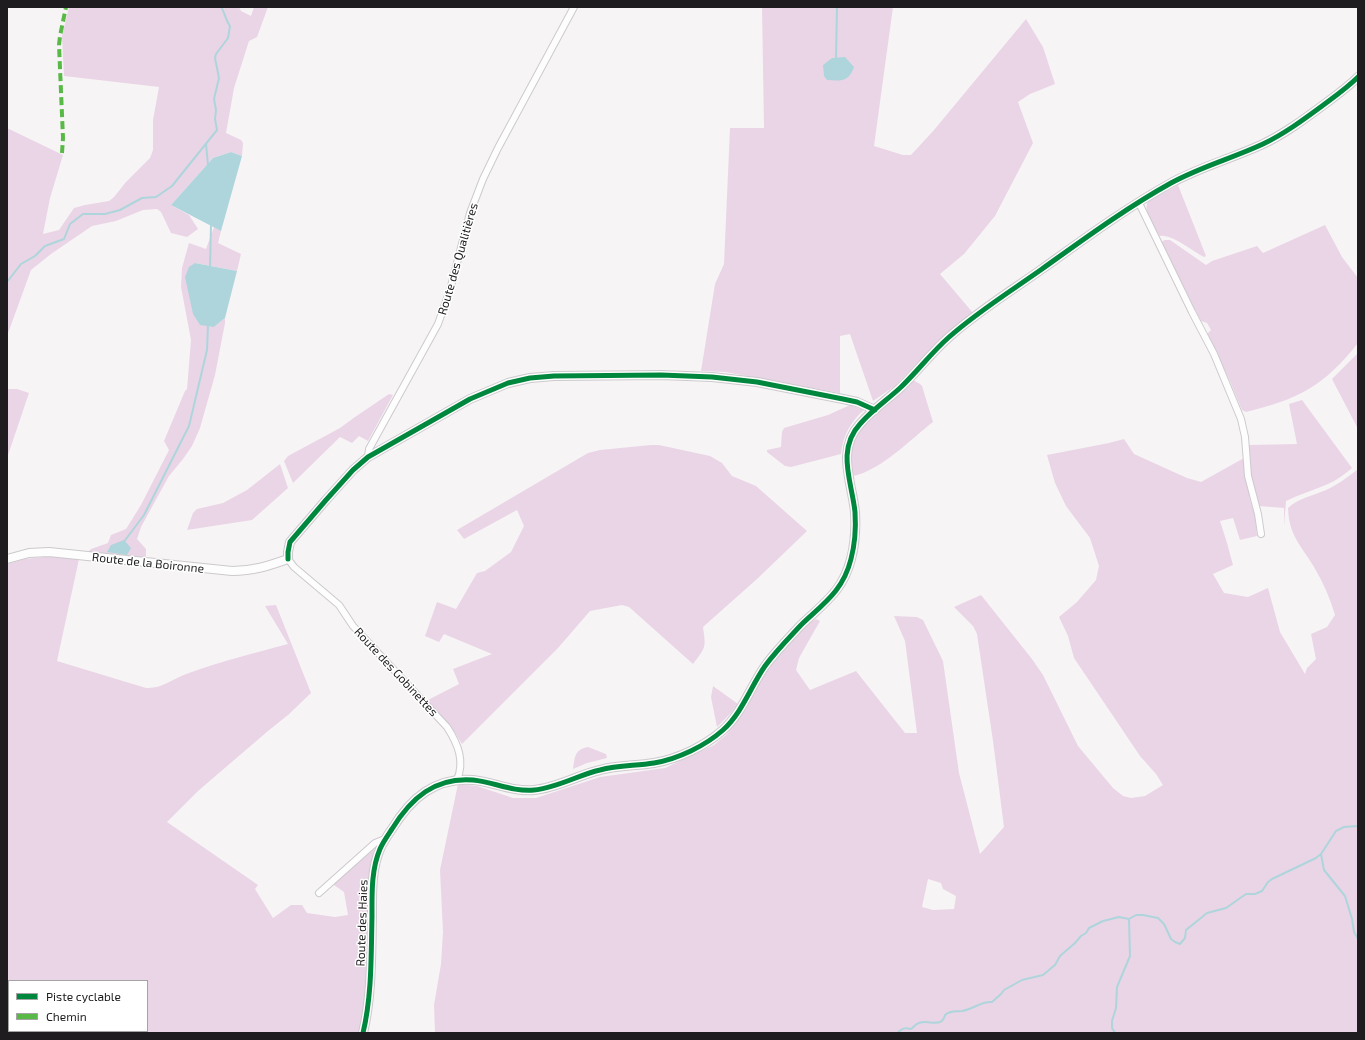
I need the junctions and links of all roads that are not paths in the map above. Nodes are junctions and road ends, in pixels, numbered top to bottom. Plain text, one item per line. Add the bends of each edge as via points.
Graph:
1 (574, 7) edge
2 (1358, 77) edge
3 (1139, 203) junction
4 (875, 410) junction
5 (368, 457) junction
6 (1261, 534) dead end
7 (7, 559) edge
8 (288, 559) junction
9 (457, 780) junction
10 (385, 839) junction
11 (319, 893) dead end
12 (364, 1033) edge

1 - 5 street, Route des Qualitières via 489,167 470,213 442,315 368,448
2 - 3 street via 1310,115 1277,136 1248,151 1184,177
3 - 4 street via 1068,250 963,326 944,341 897,391
3 - 6 street via 1214,354 1242,418 1248,476
4 - 5 street via 843,399 720,377 539,377 508,383 485,392
4 - 9 street via 858,426 848,446 847,464 856,524 853,551 847,572 830,599 768,661 736,715 724,729 676,758 604,768 545,788 518,790
5 - 8 street via 353,470 290,542
7 - 8 street, Route de la Boironne via 29,553 49,552 232,571 265,568
8 - 9 street, Route des Gobinettes via 340,605 353,626 447,727 460,751 460,773
9 - 10 street, Route des Haies via 429,789 410,803
10 - 11 street via 375,842
10 - 12 street, Route des Haies via 377,857 374,877 369,992

